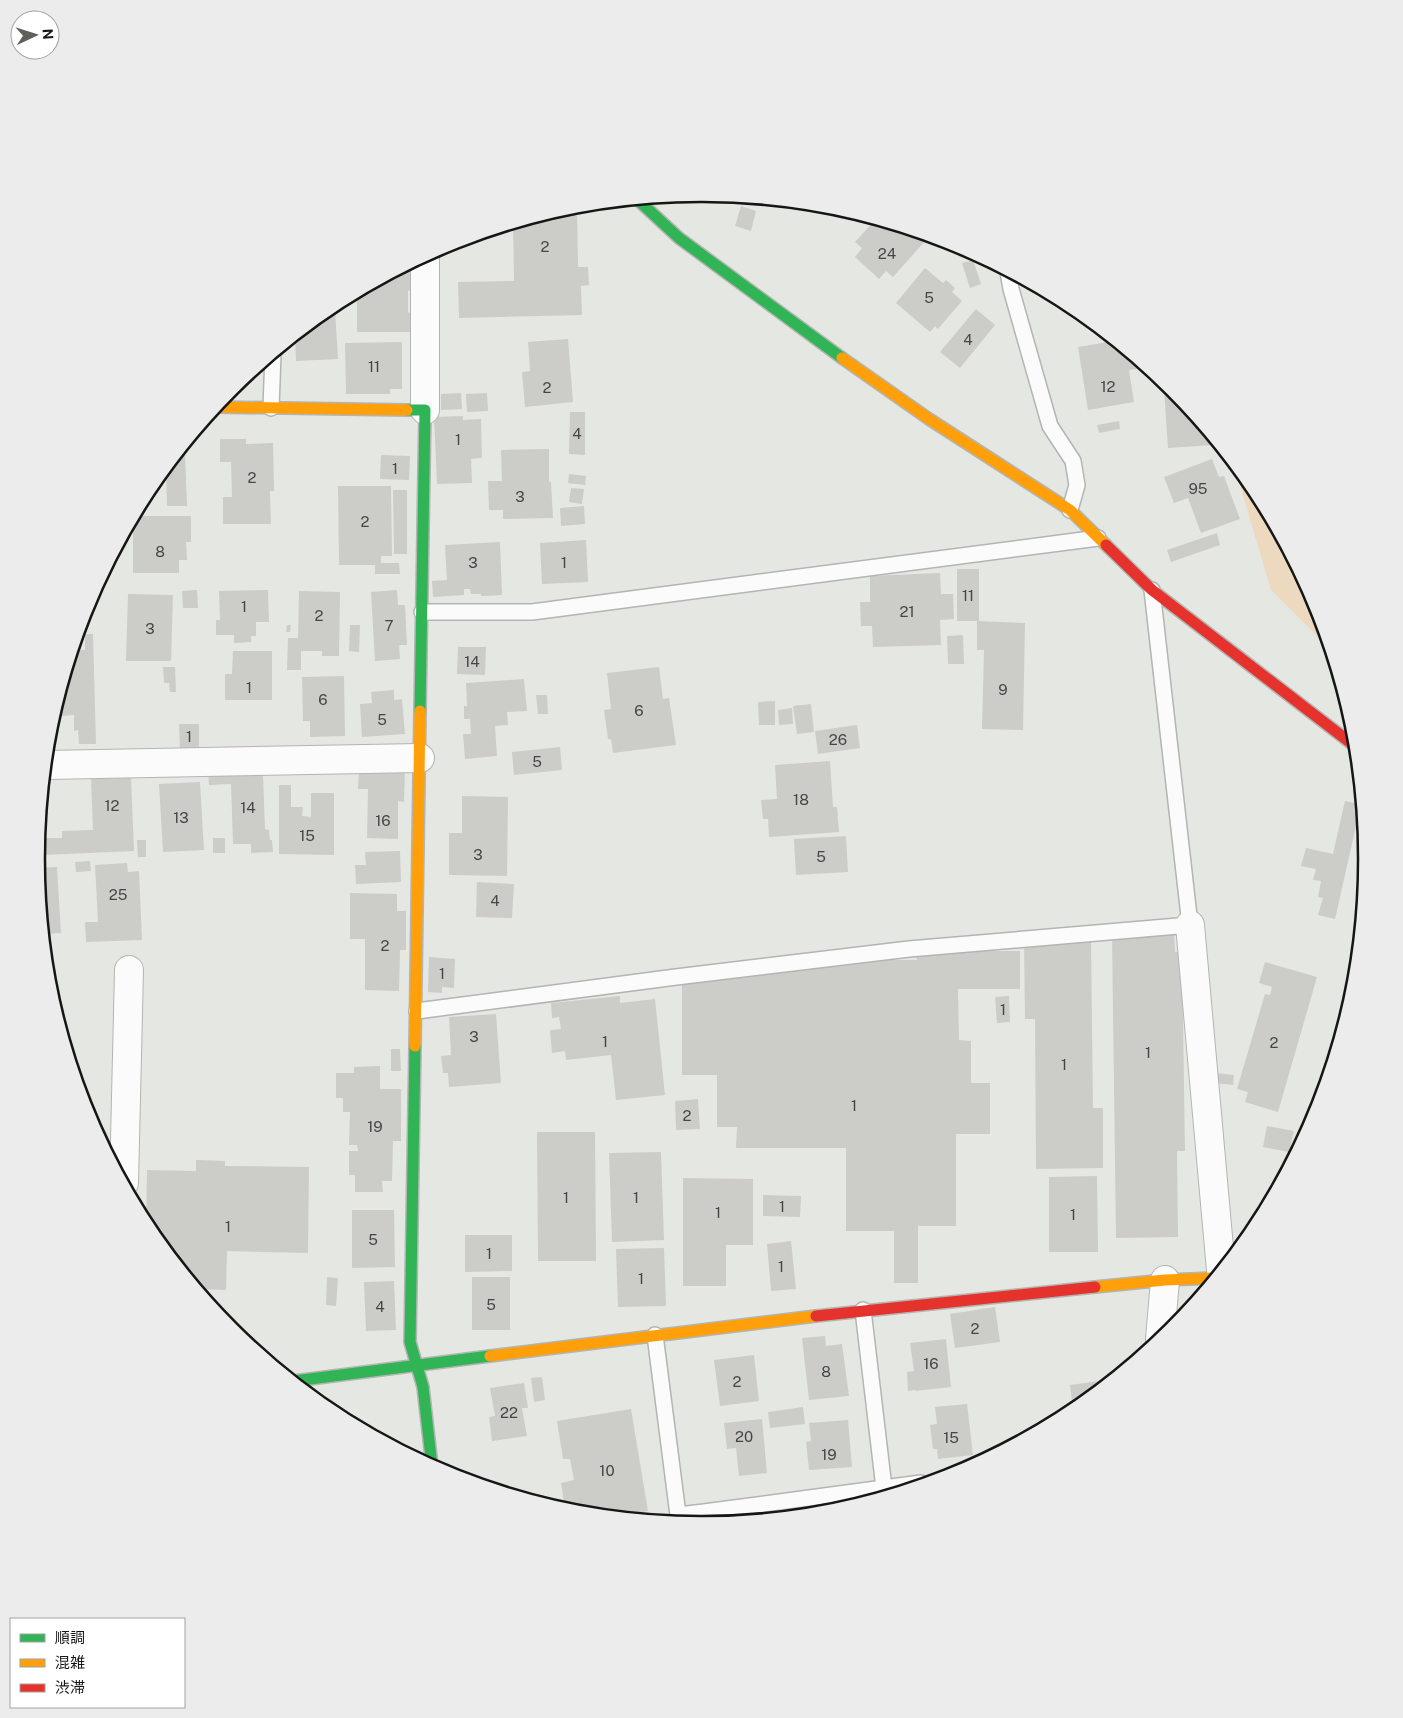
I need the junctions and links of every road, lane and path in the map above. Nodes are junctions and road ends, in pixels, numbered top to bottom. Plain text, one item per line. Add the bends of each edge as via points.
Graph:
1 (644, 205) edge
2 (425, 264) edge
3 (1009, 279) edge
4 (273, 362) edge
5 (225, 408) edge
6 (271, 408) junction
7 (425, 410) junction
8 (1070, 510) junction
9 (1098, 538) junction
10 (1152, 590) junction
11 (422, 612) junction
12 (1346, 739) edge
13 (420, 758) junction
14 (52, 765) edge
15 (1190, 925) junction
16 (129, 970) dead end
17 (417, 1011) junction
18 (124, 1170) edge
19 (1220, 1261) edge
20 (1206, 1278) edge
21 (1165, 1280) junction
22 (863, 1310) junction
23 (1161, 1328) edge
24 (655, 1335) junction
25 (416, 1365) junction
26 (302, 1380) edge
27 (431, 1457) edge
28 (893, 1487) edge
29 (884, 1488) junction
30 (678, 1515) edge
31 (722, 1515) edge

1 - 8 street via 679,238 805,332 929,419
2 - 7 street
3 - 8 lane via 1050,426 1073,460 1077,485
4 - 6 lane
5 - 6 street
6 - 7 street
7 - 11 street
8 - 9 street
9 - 10 street
9 - 11 lane via 532,612
10 - 12 street
10 - 15 lane
11 - 13 street
13 - 14 street
13 - 17 street
15 - 17 lane via 909,949
15 - 19 street
16 - 18 street
17 - 25 street via 410,1342
20 - 21 street
21 - 22 street
21 - 23 street
22 - 24 street
22 - 29 lane
24 - 25 street
24 - 30 lane
25 - 26 street
25 - 27 street via 423,1387
28 - 29 lane
29 - 31 lane

